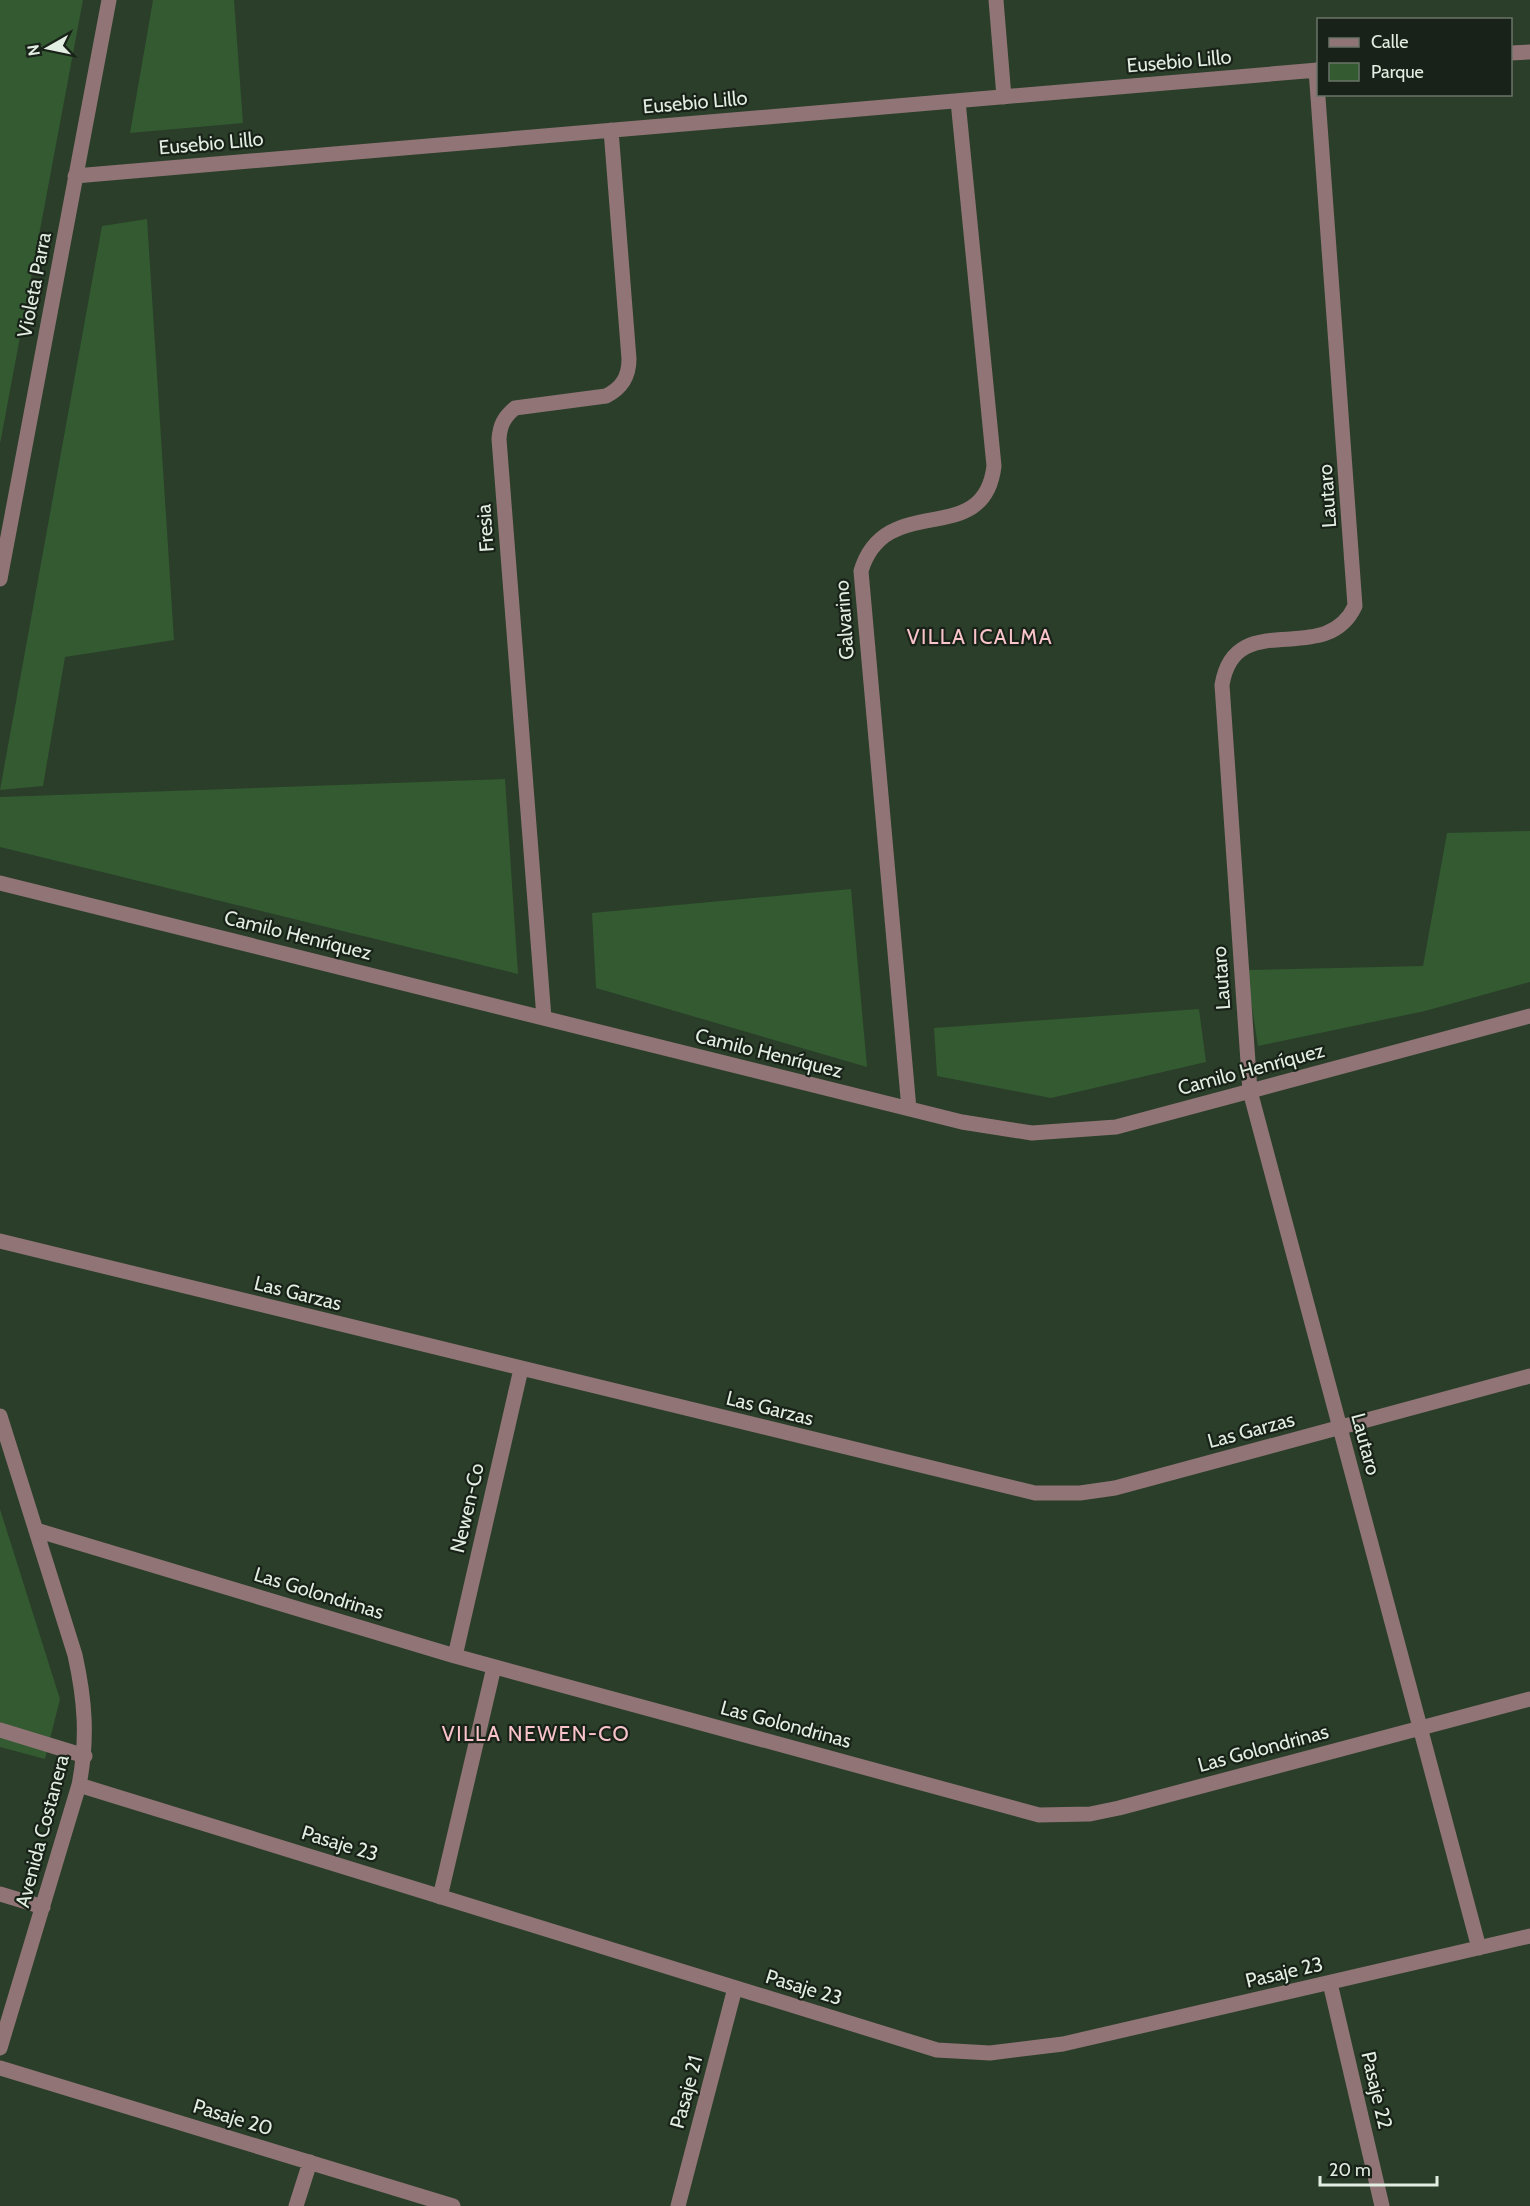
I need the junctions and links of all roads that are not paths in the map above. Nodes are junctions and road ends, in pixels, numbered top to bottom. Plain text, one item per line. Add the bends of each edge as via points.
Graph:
1 (109, 0) edge
2 (996, 0) edge
3 (1530, 52) edge
4 (1512, 53) edge
5 (1317, 70) edge
6 (1319, 96) edge
7 (1004, 97) junction
8 (958, 101) junction
9 (610, 130) junction
10 (75, 176) junction
11 (0, 579) edge
12 (0, 883) edge
13 (1530, 1016) edge
14 (544, 1018) junction
15 (1250, 1090) junction
16 (909, 1109) junction
17 (0, 1241) edge
18 (521, 1369) junction
19 (1530, 1376) edge
20 (0, 1416) edge
21 (1340, 1428) junction
22 (36, 1530) junction
23 (454, 1656) junction
24 (495, 1667) junction
25 (1530, 1699) edge
26 (1420, 1728) junction
27 (0, 1730) edge
28 (85, 1756) junction
29 (80, 1785) junction
30 (0, 1894) edge
31 (440, 1897) junction
32 (43, 1907) junction
33 (1530, 1936) edge
34 (1479, 1948) junction
35 (1330, 1983) junction
36 (735, 1988) junction
37 (0, 2048) edge
38 (0, 2068) edge
39 (310, 2162) junction
40 (296, 2206) edge
41 (453, 2206) edge
42 (678, 2206) edge
43 (1382, 2206) edge

1 - 10 street, Violeta Parra
2 - 7 street
3 - 4 street
5 - 7 street, Eusebio Lillo
6 - 15 street, Lautaro via 1355,606 1348,620 1331,633 1248,645 1231,658 1224,670 1222,696
7 - 8 street, Eusebio Lillo
8 - 9 street, Eusebio Lillo
8 - 16 street, Galvarino via 993,478 982,500 964,513 907,525 883,535 873,544 861,571
9 - 10 street, Eusebio Lillo
9 - 14 street, Fresia via 629,359 627,377 615,392 606,396 515,408 503,421 499,439
10 - 11 street, Violeta Parra
12 - 14 street, Camilo Henríquez
13 - 15 street, Camilo Henríquez
14 - 16 street, Camilo Henríquez
15 - 16 street, Camilo Henríquez via 1116,1127 1072,1132 997,1130
15 - 21 street, Lautaro
17 - 18 street, Las Garzas
18 - 21 street, Las Garzas via 1035,1493 1115,1488
18 - 23 street, Newen-Co
19 - 21 street, Las Garzas
20 - 22 street, Avenida Costanera
21 - 26 street, Lautaro
22 - 23 street, Las Golondrinas
22 - 28 street, Avenida Costanera via 83,1689
23 - 24 street, Las Golondrinas
24 - 26 street, Las Golondrinas via 1039,1815 1090,1814 1119,1808
24 - 31 street
25 - 26 street, Las Golondrinas
26 - 34 street, Lautaro
27 - 28 street
28 - 29 street, Avenida Costanera
29 - 31 street, Pasaje 23
29 - 32 street, Avenida Costanera
30 - 32 street
31 - 36 street, Pasaje 23
32 - 37 street, Avenida Costanera
33 - 34 street, Pasaje 23
34 - 35 street, Pasaje 23
35 - 36 street, Pasaje 23 via 1063,2044 990,2053 937,2050
35 - 43 street, Pasaje 22
36 - 42 street, Pasaje 21
38 - 39 street, Pasaje 20
39 - 40 street
39 - 41 street, Pasaje 20

